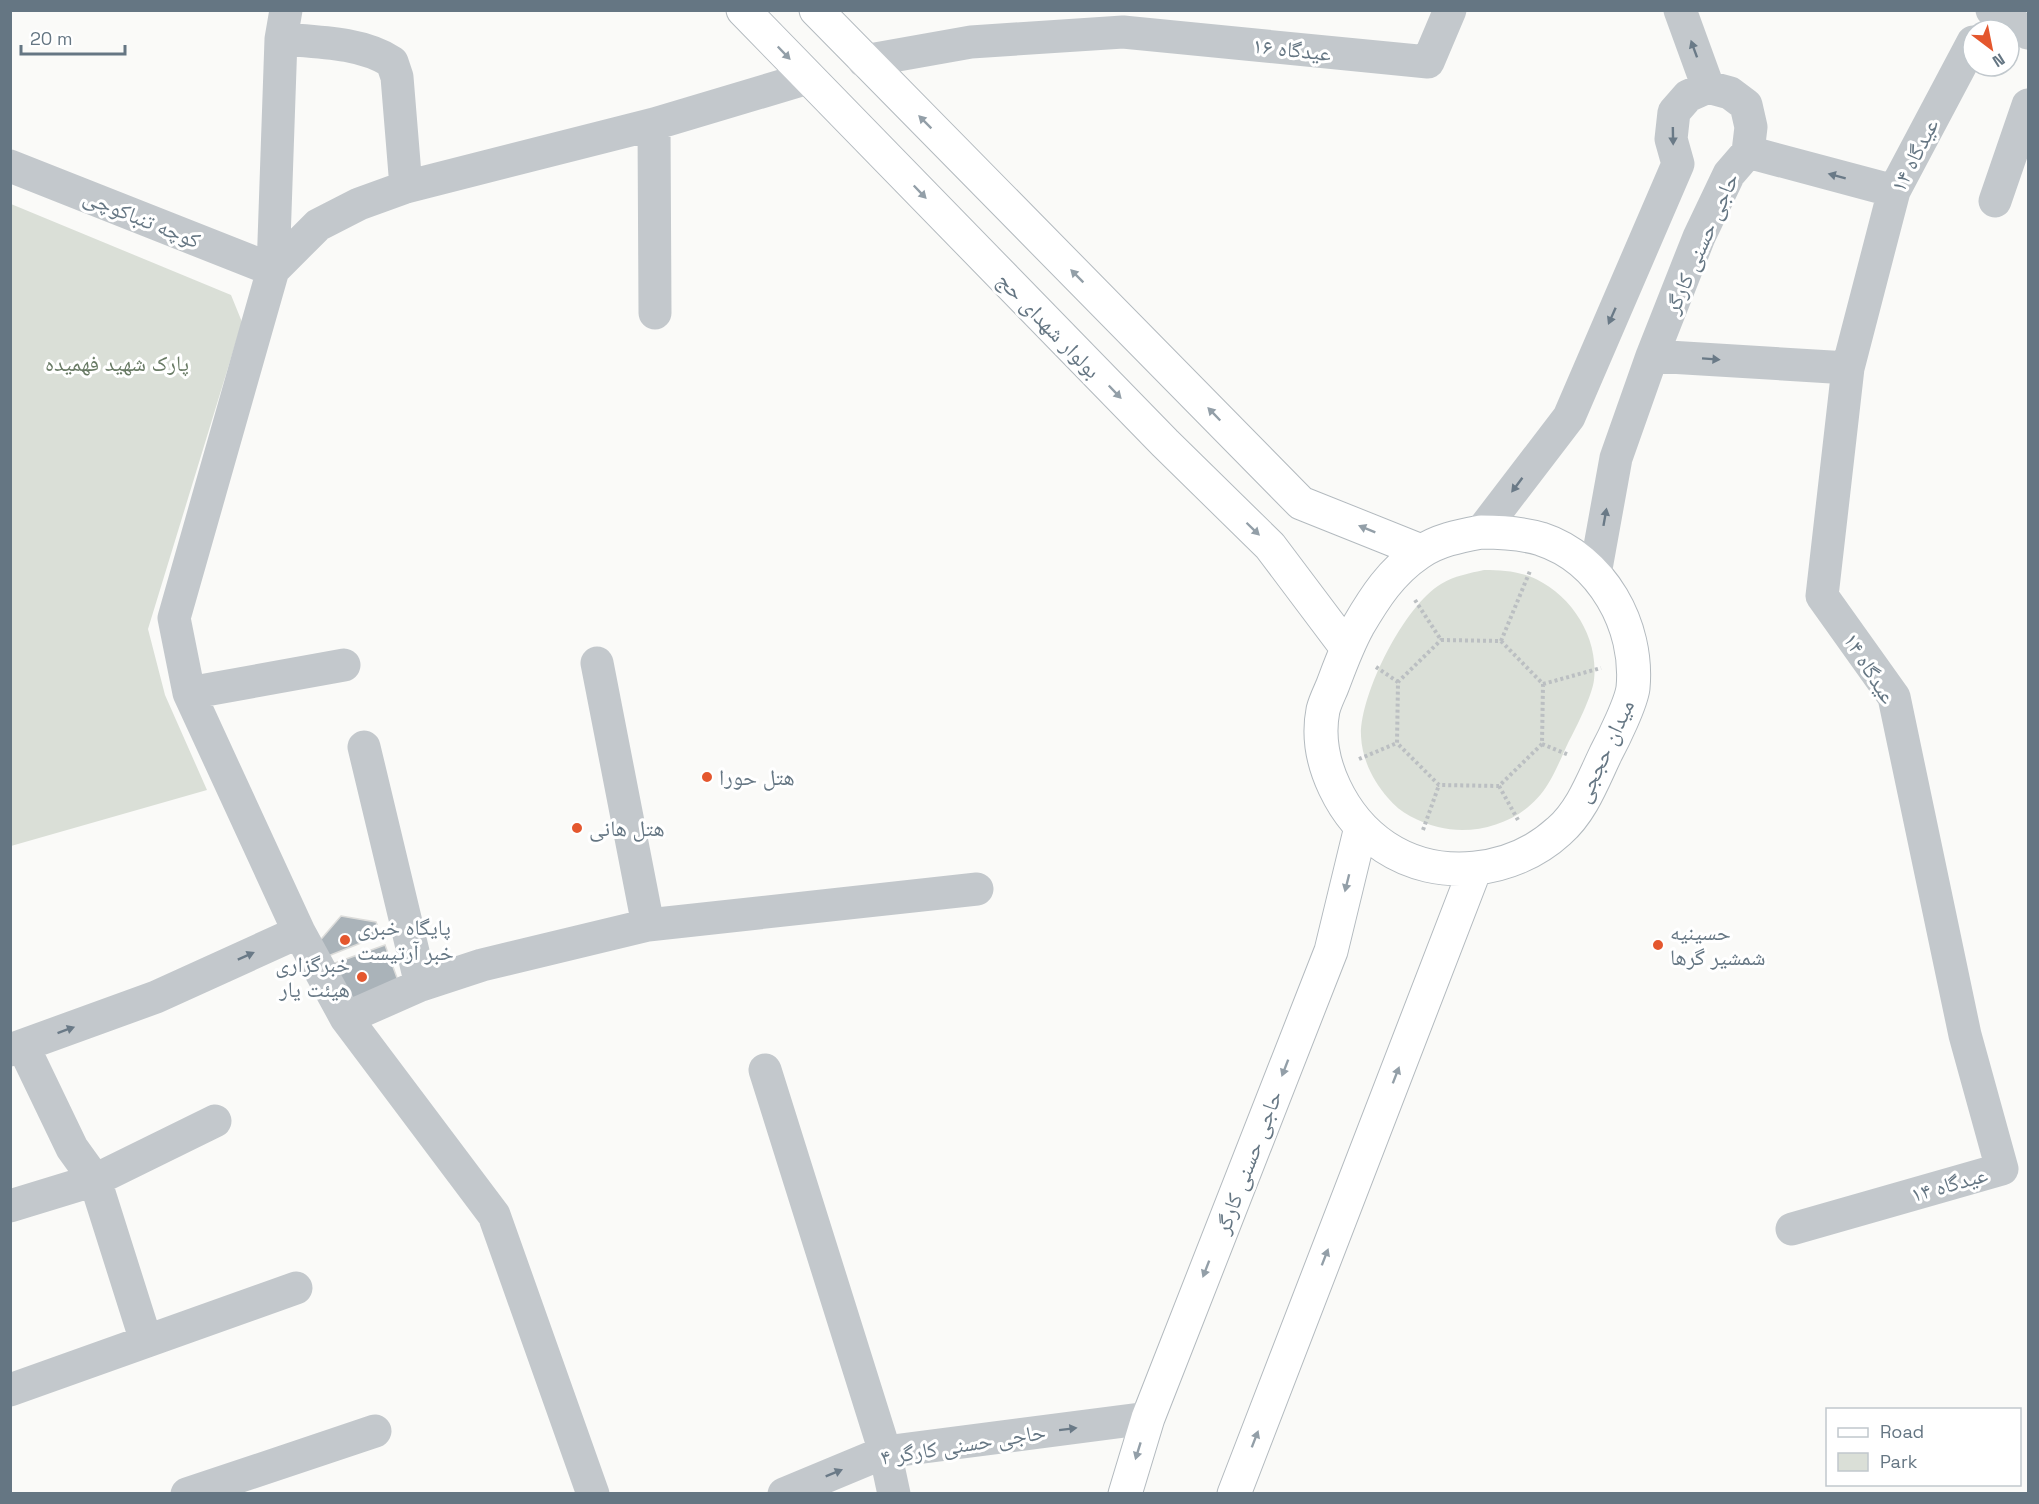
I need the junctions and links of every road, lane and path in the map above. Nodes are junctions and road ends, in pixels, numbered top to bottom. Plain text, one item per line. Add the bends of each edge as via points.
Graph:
1 (743, 10) edge
2 (816, 10) edge
3 (1450, 10) edge
4 (1680, 10) edge
5 (1991, 10) edge
6 (1125, 21) edge
7 (284, 25) edge
8 (2028, 33) edge
9 (864, 61) junction
10 (1961, 64) edge
11 (808, 78) junction
12 (1708, 87) junction
13 (2028, 105) edge
14 (654, 124) junction
15 (1748, 152) junction
16 (10, 166) edge
17 (406, 187) junction
18 (1894, 190) junction
19 (1995, 201) dead end
20 (273, 270) junction
21 (654, 313) dead end
22 (1652, 356) junction
23 (1848, 368) junction
24 (1481, 532) junction
25 (1543, 540) junction
26 (1409, 561) junction
27 (1595, 574) junction
28 (1441, 640) junction
29 (1501, 641) junction
30 (1347, 647) junction
31 (1634, 659) junction
32 (597, 663) dead end
33 (344, 665) dead end
34 (1544, 684) junction
35 (189, 693) junction
36 (364, 747) dead end
37 (1439, 785) junction
38 (1361, 826) junction
39 (1413, 861) junction
40 (1475, 869) junction
41 (977, 889) dead end
42 (648, 925) junction
43 (300, 932) junction
44 (421, 985) junction
45 (346, 1018) junction
46 (17, 1048) edge
47 (765, 1070) dead end
48 (214, 1121) dead end
49 (95, 1180) junction
50 (10, 1206) edge
51 (1792, 1229) dead end
52 (296, 1288) dead end
53 (146, 1341) junction
54 (10, 1390) edge
55 (1148, 1418) junction
56 (375, 1431) dead end
57 (885, 1452) junction
58 (187, 1494) edge
59 (592, 1494) edge
60 (784, 1494) edge
61 (894, 1494) edge
62 (1125, 1494) edge
63 (1234, 1494) edge

1 -> 11 street, بولوار شهدای حج
2 - 9 street
3 - 6 street, عیدگاه ۱۶ via 1428,62
12 -> 4 street
5 - 8 street
6 - 9 street, عیدگاه ۱۶
7 - 17 street via 328,43 380,54 393,62 398,77
7 - 20 street
26 -> 9 street via 1301,503
10 - 18 street, عیدگاه ۱۴
11 - 14 street
11 -> 30 street, بولوار شهدای حج via 1270,546
12 - 15 street, حاجی حسنی کارگر via 1730,93 1746,105 1751,127
12 -> 24 street via 1688,96 1674,112 1671,138 1678,164 1569,417
13 - 19 street
14 - 17 street
14 - 21 street
18 -> 15 street
15 - 22 street, حاجی حسنی کارگر via 1729,174 1699,237
16 - 20 street, کوچه تنباکوچی
17 - 20 street via 359,204 318,225
18 - 23 street, عیدگاه ۱۴
20 - 35 street via 174,618
22 -> 23 street
27 -> 22 street, حاجی حسنی کارگر via 1616,458
23 - 51 street, عیدگاه ۱۴ via 1822,596 1894,697 1965,1035 2002,1169
24 - 25 street, میدان حججی via 1512,532
24 - 26 street, میدان حججی via 1450,538
25 - 27 street, میدان حججی via 1571,554
25 - 29 path
26 - 28 path
26 - 30 street, میدان حججی via 1376,595
27 - 31 street, میدان حججی via 1623,618
28 - 29 path
28 - 37 path via 1398,682 1396,743
29 - 34 path
30 - 38 street, میدان حججی via 1323,711 1322,742 1328,773 1341,801
31 - 34 path
31 - 40 street, میدان حججی via 1633,690 1580,806 1560,831 1534,849 1506,862
32 - 42 street
33 - 35 street
34 - 37 path via 1542,744 1499,786
35 - 43 street
36 - 44 street
37 - 39 path
38 - 39 street, میدان حججی via 1385,847
38 -> 55 street, حاجی حسنی کارگر via 1331,951
39 - 40 street, میدان حججی via 1443,868
63 -> 40 street
41 - 42 street
42 - 44 street via 482,965
43 - 45 street
46 -> 43 street via 156,997
44 - 45 street
45 - 59 street via 494,1215
46 - 49 street via 72,1148
47 - 57 street
48 - 49 street
49 - 50 street
49 - 53 street
52 - 53 street
53 - 54 street
57 -> 55 street, حاجی حسنی کارگر ۴
55 -> 62 street, حاجی حسنی کارگر
56 - 58 street
60 -> 57 street, حاجی حسنی کارگر ۴
57 - 61 street

